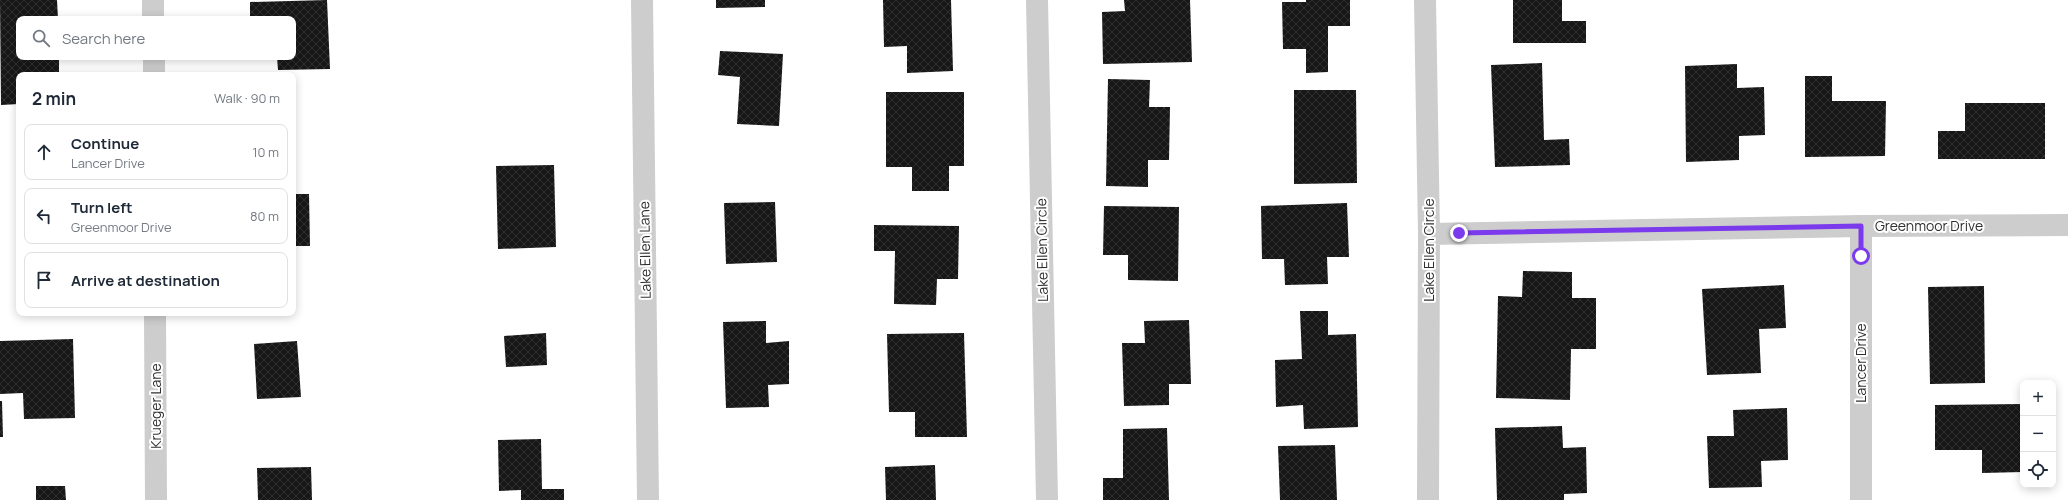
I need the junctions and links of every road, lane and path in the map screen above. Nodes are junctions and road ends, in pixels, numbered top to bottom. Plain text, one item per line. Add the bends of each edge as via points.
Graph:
1 (153, 0) edge
2 (642, 0) edge
3 (1037, 0) edge
4 (1425, 0) edge
5 (153, 16) edge
6 (154, 60) edge
7 (154, 72) edge
8 (2068, 225) edge
9 (1861, 226) junction
10 (1430, 234) junction
11 (155, 316) edge
12 (156, 500) edge
13 (648, 500) edge
14 (1047, 500) edge
15 (1428, 500) edge
16 (1861, 500) edge

1 - 5 street
2 - 13 street, Lake Ellen Lane
3 - 14 street, Lake Ellen Circle
4 - 10 street, Lake Ellen Circle
6 - 7 street
8 - 9 street, Greenmoor Drive
9 - 10 street, Greenmoor Drive
9 - 16 street, Lancer Drive
10 - 15 street, Lake Ellen Circle
11 - 12 street, Krueger Lane

